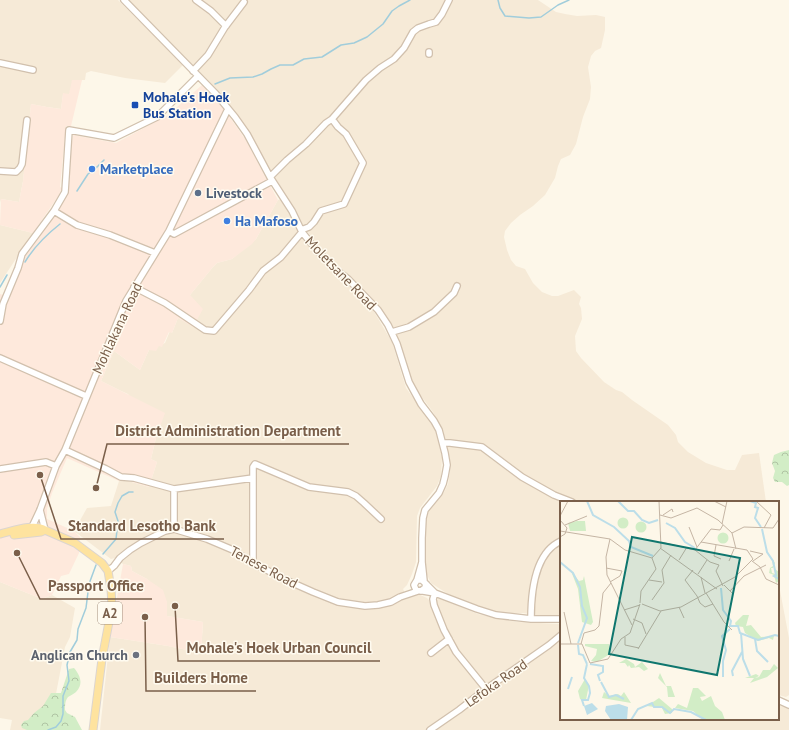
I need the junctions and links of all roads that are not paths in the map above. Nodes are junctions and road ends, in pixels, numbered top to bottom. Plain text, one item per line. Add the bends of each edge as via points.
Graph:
1 (124, 0) edge
2 (196, 0) edge
3 (449, 0) edge
4 (244, 2) dead end
5 (226, 26) junction
6 (0, 63) edge
7 (33, 70) dead end
8 (194, 71) junction
9 (198, 76) junction
10 (228, 109) junction
11 (332, 119) junction
12 (27, 120) dead end
13 (0, 171) edge
14 (271, 179) junction
15 (54, 211) junction
16 (169, 231) junction
17 (302, 231) junction
18 (155, 253) junction
19 (456, 286) dead end
20 (134, 288) junction
21 (1, 304) edge
22 (0, 321) edge
23 (392, 332) junction
24 (0, 358) edge
25 (86, 396) junction
26 (443, 443) junction
27 (65, 450) junction
28 (56, 466) junction
29 (0, 469) edge
30 (253, 478) junction
31 (174, 489) junction
32 (569, 501) edge
33 (40, 510) junction
34 (381, 519) dead end
35 (0, 526) edge
36 (174, 529) junction
37 (31, 530) junction
38 (45, 530) junction
39 (3, 533) edge
40 (0, 537) edge
41 (560, 542) edge
42 (422, 562) junction
43 (253, 563) junction
44 (108, 571) junction
45 (425, 582) junction
46 (416, 583) junction
47 (420, 591) junction
48 (435, 593) junction
49 (408, 594) junction
50 (531, 618) junction
51 (560, 619) edge
52 (560, 636) edge
53 (449, 639) junction
54 (431, 653) dead end
55 (486, 688) junction
56 (779, 700) edge
57 (789, 704) edge
58 (93, 730) edge
59 (430, 730) edge

1 - 8 street, Moletsane Road
2 - 5 street
3 - 11 street via 436,22 413,32 394,59 361,85
4 - 5 street
5 - 8 street via 208,55
6 - 7 street
8 - 9 street, Moletsane Road
9 - 10 street, Moletsane Road
9 - 15 street via 157,117 114,138 69,130 65,192
10 - 14 street, Moletsane Road via 247,134
10 - 16 street, Mohlakana Road
11 - 14 street via 287,160
11 - 17 street via 346,134 363,163 344,204 321,211 314,222
12 - 13 street via 20,168 16,172
14 - 16 street via 174,234
14 - 17 street, Moletsane Road
15 - 18 street via 77,225
15 - 21 street via 22,254
16 - 18 street, Mohlakana Road
17 - 20 street via 281,257 263,271 214,331 205,330 165,303
17 - 23 street, Moletsane Road via 315,248 378,310
18 - 20 street, Mohlakana Road
19 - 23 street via 454,293 434,312 409,327
20 - 25 street, Mohlakana Road via 126,301
21 - 22 street
23 - 26 street, Moletsane Road via 409,382 434,421
24 - 25 street
25 - 27 street, Mohlakana Road
26 - 32 street via 482,447 522,477
26 - 42 street, Moletsane Road via 447,465 439,493 424,514
27 - 28 street, Mohlakana Road
27 - 31 street via 122,477
28 - 29 street via 46,462
28 - 33 street, Mohlakana Road
30 - 31 street
30 - 34 street via 255,464 309,487 348,492
30 - 43 street
31 - 36 street
33 - 37 street, Mohlakana Road
33 - 38 street
35 - 39 main road
36 - 43 street, Tenese Road via 233,550
36 - 44 street via 141,543 120,558
37 - 38 main road
37 - 39 main road
37 - 40 main road
38 - 44 main road via 75,543 102,563
41 - 50 street via 551,547 539,564 531,600
42 - 45 street, Moletsane Road
42 - 46 street, Moletsane Road
43 - 49 street, Tenese Road via 338,602 378,605
44 - 58 main road, A2 via 112,606
45 - 46 street via 421,579
45 - 47 street via 425,588
45 - 48 street
46 - 47 street via 415,588
46 - 49 street
47 - 48 street
47 - 49 street, Tenese Road
48 - 50 street via 496,615
48 - 53 street via 434,605
50 - 51 street
52 - 55 street, Lefoka Road via 528,661
53 - 54 street
53 - 55 street via 456,652
55 - 59 street, Lefoka Road
56 - 57 street

